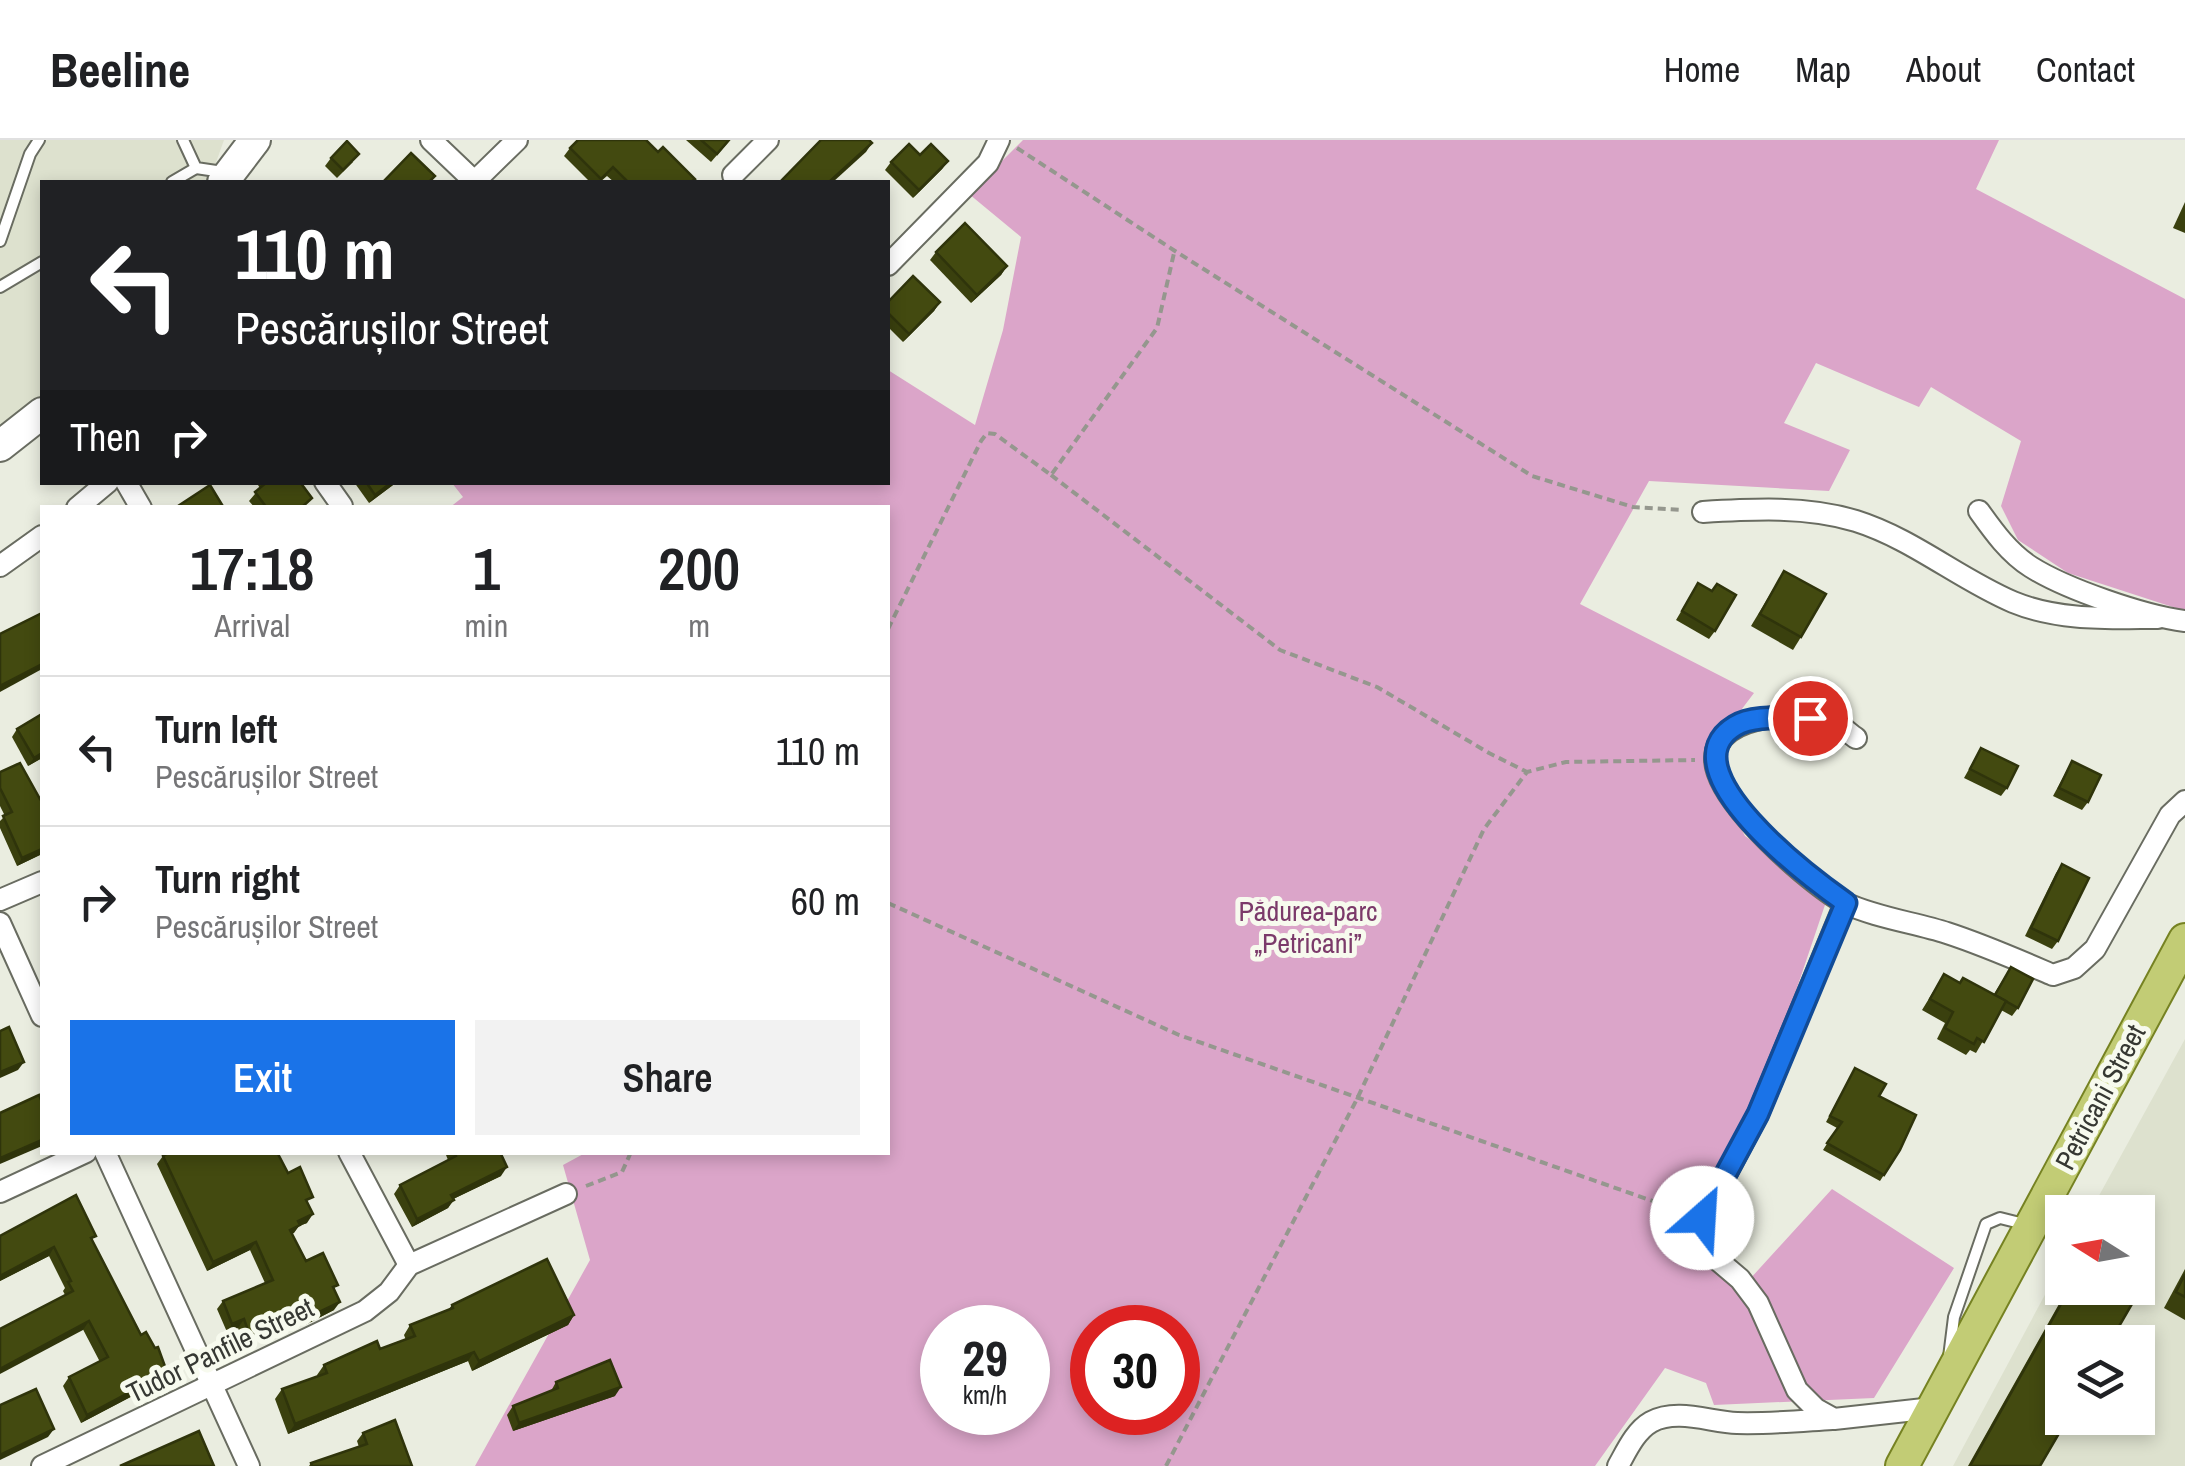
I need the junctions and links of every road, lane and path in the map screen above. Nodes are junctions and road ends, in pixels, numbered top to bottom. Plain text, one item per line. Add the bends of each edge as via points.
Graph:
1 (39, 140) edge
2 (183, 140) edge
3 (430, 140) edge
4 (517, 140) edge
5 (768, 140) edge
6 (1002, 140) edge
7 (230, 160) edge
8 (733, 175) dead end
9 (177, 180) edge
10 (472, 180) edge
11 (476, 180) edge
12 (0, 241) edge
13 (1175, 251) junction
14 (40, 263) edge
15 (890, 263) edge
16 (0, 288) edge
17 (40, 415) edge
18 (0, 446) edge
19 (1051, 474) junction
20 (104, 485) edge
21 (81, 505) edge
22 (1979, 510) dead end
23 (1703, 512) joint
24 (40, 537) edge
25 (0, 566) edge
26 (2158, 618) junction
27 (2185, 621) edge
28 (890, 624) edge
29 (1856, 738) dead end
30 (1715, 760) junction
31 (1527, 772) junction
32 (2185, 801) edge
33 (40, 883) edge
34 (0, 900) edge
35 (1846, 903) junction
36 (890, 904) edge
37 (0, 923) edge
38 (2185, 940) edge
39 (40, 1012) edge
40 (1357, 1098) junction
41 (80, 1155) edge
42 (106, 1155) edge
43 (351, 1155) edge
44 (630, 1155) edge
45 (0, 1192) edge
46 (566, 1194) joint
47 (1702, 1218) junction
48 (408, 1265) junction
49 (213, 1385) junction
50 (1933, 1408) junction
51 (1834, 1419) junction
52 (42, 1466) edge
53 (249, 1466) edge
54 (1166, 1466) edge
55 (1618, 1466) edge
56 (1902, 1466) edge

1 - 12 lane
2 - 7 lane
3 - 10 street
4 - 11 street
5 - 8 street
6 - 13 path
6 - 15 street via 988,163
7 - 9 lane
13 - 19 path via 1157,328
13 - 23 path via 1532,476 1633,507
14 - 16 lane
17 - 18 main road
19 - 28 path via 986,434
19 - 31 path via 1280,650 1377,687
20 - 21 street
22 - 26 street via 2001,542 2032,568
23 - 26 street via 1780,509 1844,518 2038,610
24 - 25 street
26 - 27 street
29 - 30 street via 1837,724 1810,718 1747,720 1723,736
30 - 31 path via 1566,762
30 - 35 street via 1720,779 1753,825
31 - 40 path via 1484,829
32 - 35 street via 2170,815 2095,949 2053,976 1980,944
33 - 34 street
35 - 47 street via 1758,1114
36 - 40 path via 1180,1035
37 - 39 street
38 - 50 main road, Petricani Street
40 - 47 path
40 - 54 path
41 - 45 street
42 - 49 street
43 - 48 street
44 - 46 path via 622,1172
46 - 48 street, Tudor Panfile Street
47 - 51 street via 1703,1241 1758,1303 1797,1390
48 - 49 street, Tudor Panfile Street via 365,1311
49 - 52 street, Tudor Panfile Street
49 - 53 street
50 - 51 street
50 - 56 main road, Petricani Street
51 - 55 street via 1661,1419 1637,1434

